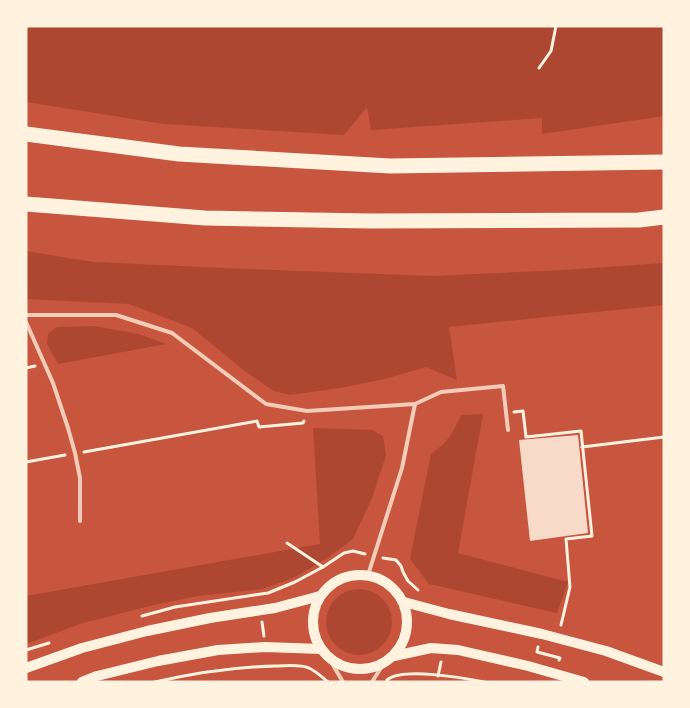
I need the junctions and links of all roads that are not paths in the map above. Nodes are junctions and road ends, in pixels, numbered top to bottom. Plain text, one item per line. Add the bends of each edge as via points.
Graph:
1 (26, 134) edge
2 (664, 162) edge
3 (26, 204) edge
4 (664, 217) edge
5 (26, 315) edge
6 (26, 322) edge
7 (416, 404) junction
8 (508, 430) dead end
9 (80, 521) dead end
10 (368, 575) junction
11 (320, 596) junction
12 (404, 602) junction
13 (321, 649) junction
14 (394, 656) junction
15 (330, 660) junction
16 (384, 663) junction
17 (26, 668) edge
18 (664, 672) edge
19 (82, 682) edge
20 (343, 682) edge
21 (372, 682) edge
22 (584, 682) edge

1 - 2 highway via 179,154 390,166
3 - 4 highway via 205,218 370,221 640,220
5 - 7 lane via 116,315 172,333 266,404 307,411
6 - 9 lane via 53,383 75,453 80,478
7 - 8 lane via 441,392 502,386
7 - 10 lane via 402,468
10 - 11 main road via 354,574 341,578
10 - 12 main road via 383,580
11 - 13 main road via 312,623 314,637
11 - 17 main road via 274,608 147,631 82,648
12 - 14 main road via 407,631
12 - 18 main road via 606,651
13 - 15 main road
13 - 19 main road via 265,647 210,651 158,661
14 - 16 main road
14 - 22 main road via 431,648 458,650
15 - 16 main road via 351,669 363,670
15 - 20 lane
16 - 21 lane

